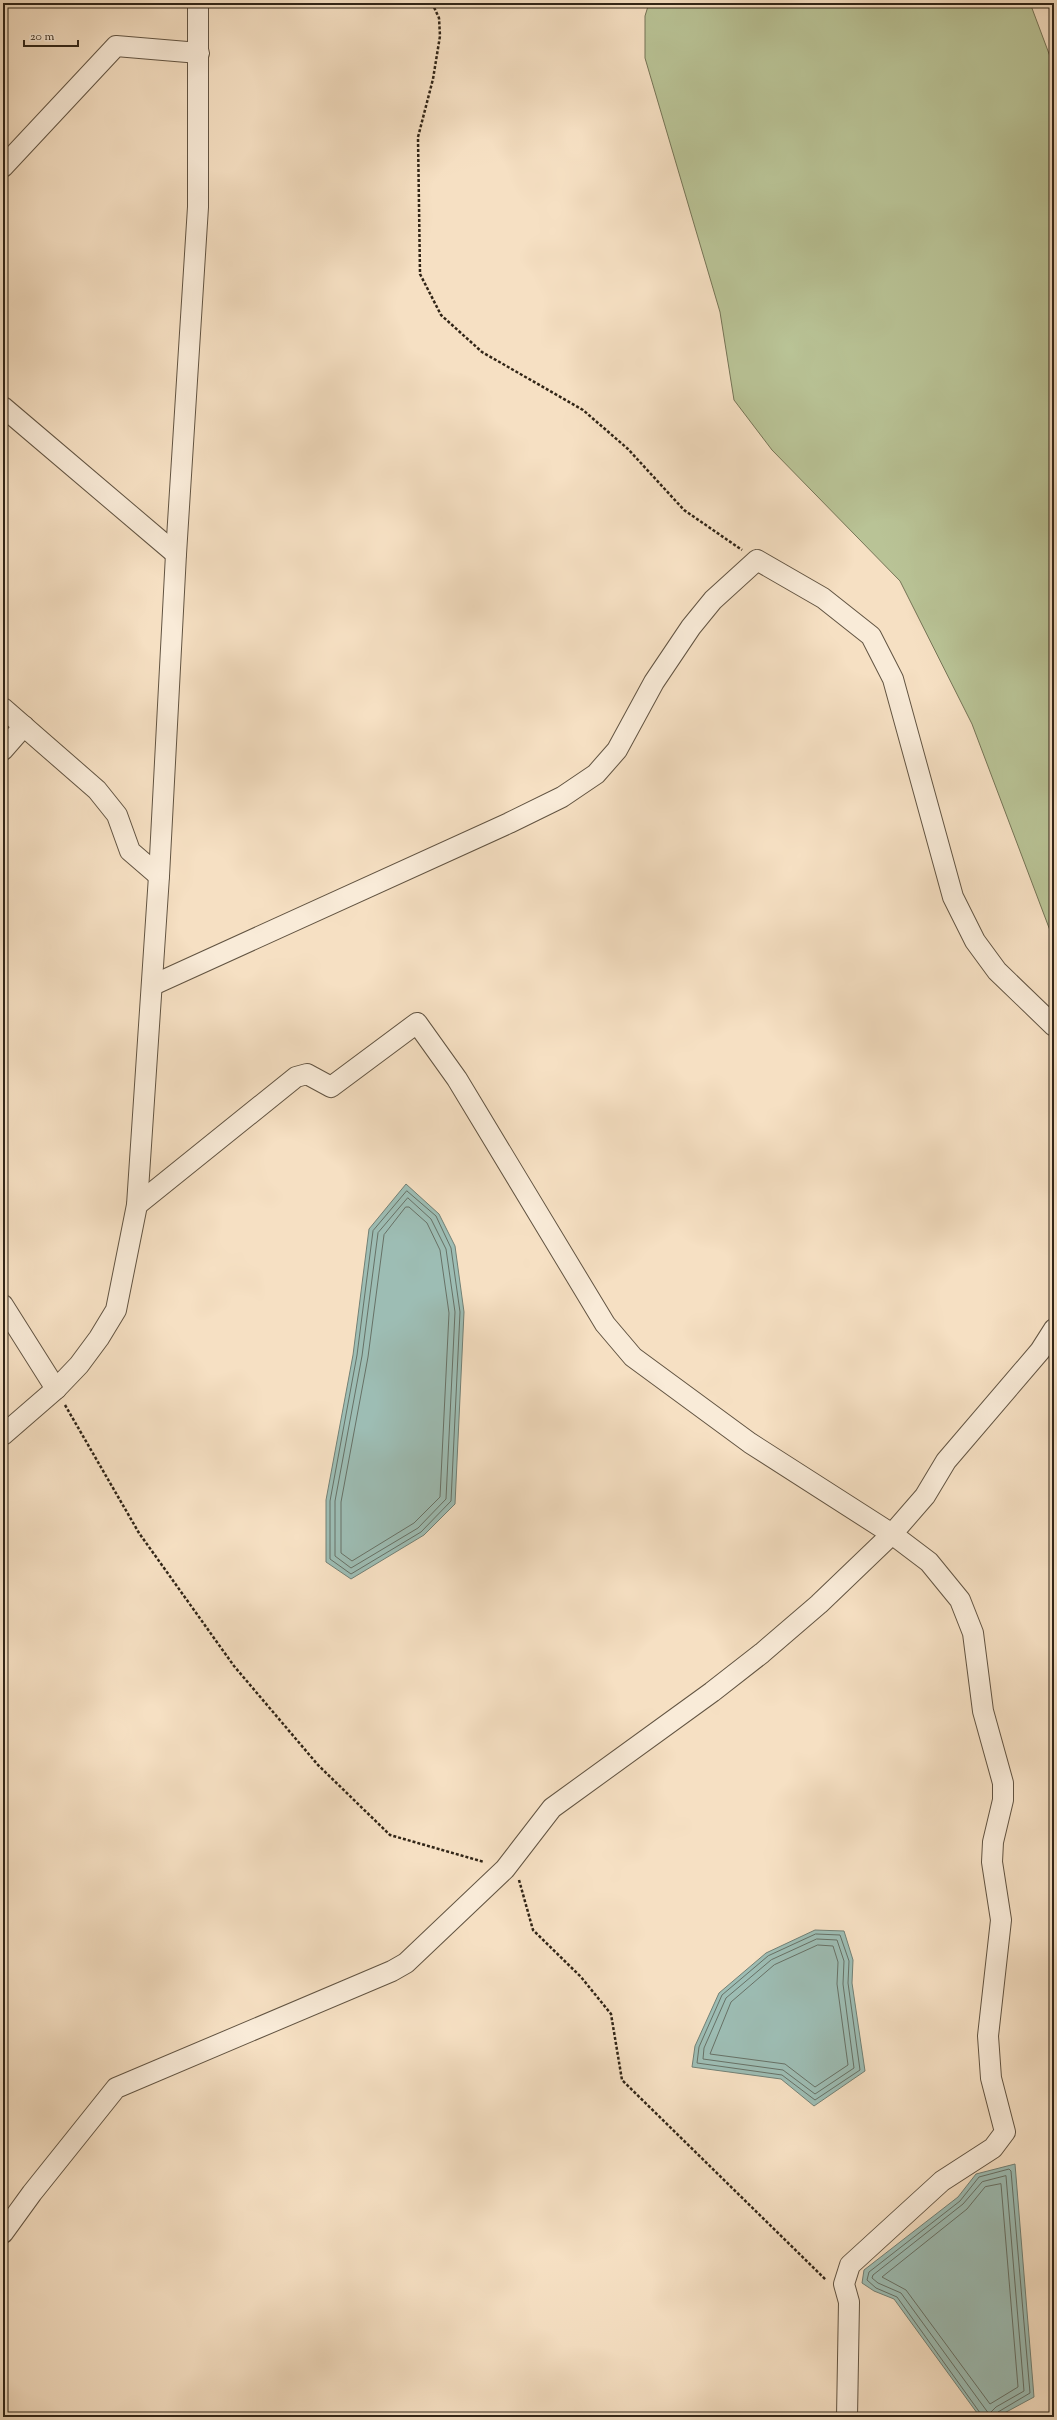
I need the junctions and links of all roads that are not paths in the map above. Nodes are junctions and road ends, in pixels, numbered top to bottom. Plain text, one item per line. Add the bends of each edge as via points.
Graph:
1 (198, 3) edge
2 (199, 53) junction
3 (3, 167) edge
4 (3, 407) edge
5 (176, 554) junction
6 (3, 708) edge
7 (24, 726) junction
8 (3, 750) edge
9 (159, 876) junction
10 (152, 985) junction
11 (1054, 1026) edge
12 (137, 1205) junction
13 (3, 1305) edge
14 (1054, 1329) edge
15 (56, 1389) junction
16 (3, 1435) edge
17 (892, 1534) junction
18 (3, 2233) edge
19 (847, 2417) edge

1 - 2 street
2 - 3 street via 116,46
2 - 5 street via 198,207
4 - 5 street
5 - 9 street
6 - 7 street
7 - 8 street
7 - 9 street via 97,790 117,815 130,851
9 - 10 street
10 - 11 street via 509,823 562,797 596,774 617,750 654,682 691,627 713,600 757,560 824,598 871,636 893,679 953,897 975,941 997,971
10 - 12 street
12 - 15 street via 116,1310 91,1349
12 - 17 street via 296,1077 307,1074 331,1087 417,1023 457,1079 606,1324 634,1357 750,1443
13 - 15 street
14 - 17 street via 1040,1351 946,1461 925,1496
15 - 16 street
17 - 18 street via 819,1604 762,1653 552,1808 505,1869 406,1963 116,2088
17 - 19 street via 929,1562 960,1600 973,1633 983,1711 1003,1783 1003,1800 993,1842 992,1862 1000,1920 988,2036 991,2078 1005,2132 993,2148 942,2181 850,2265 844,2284 849,2302

